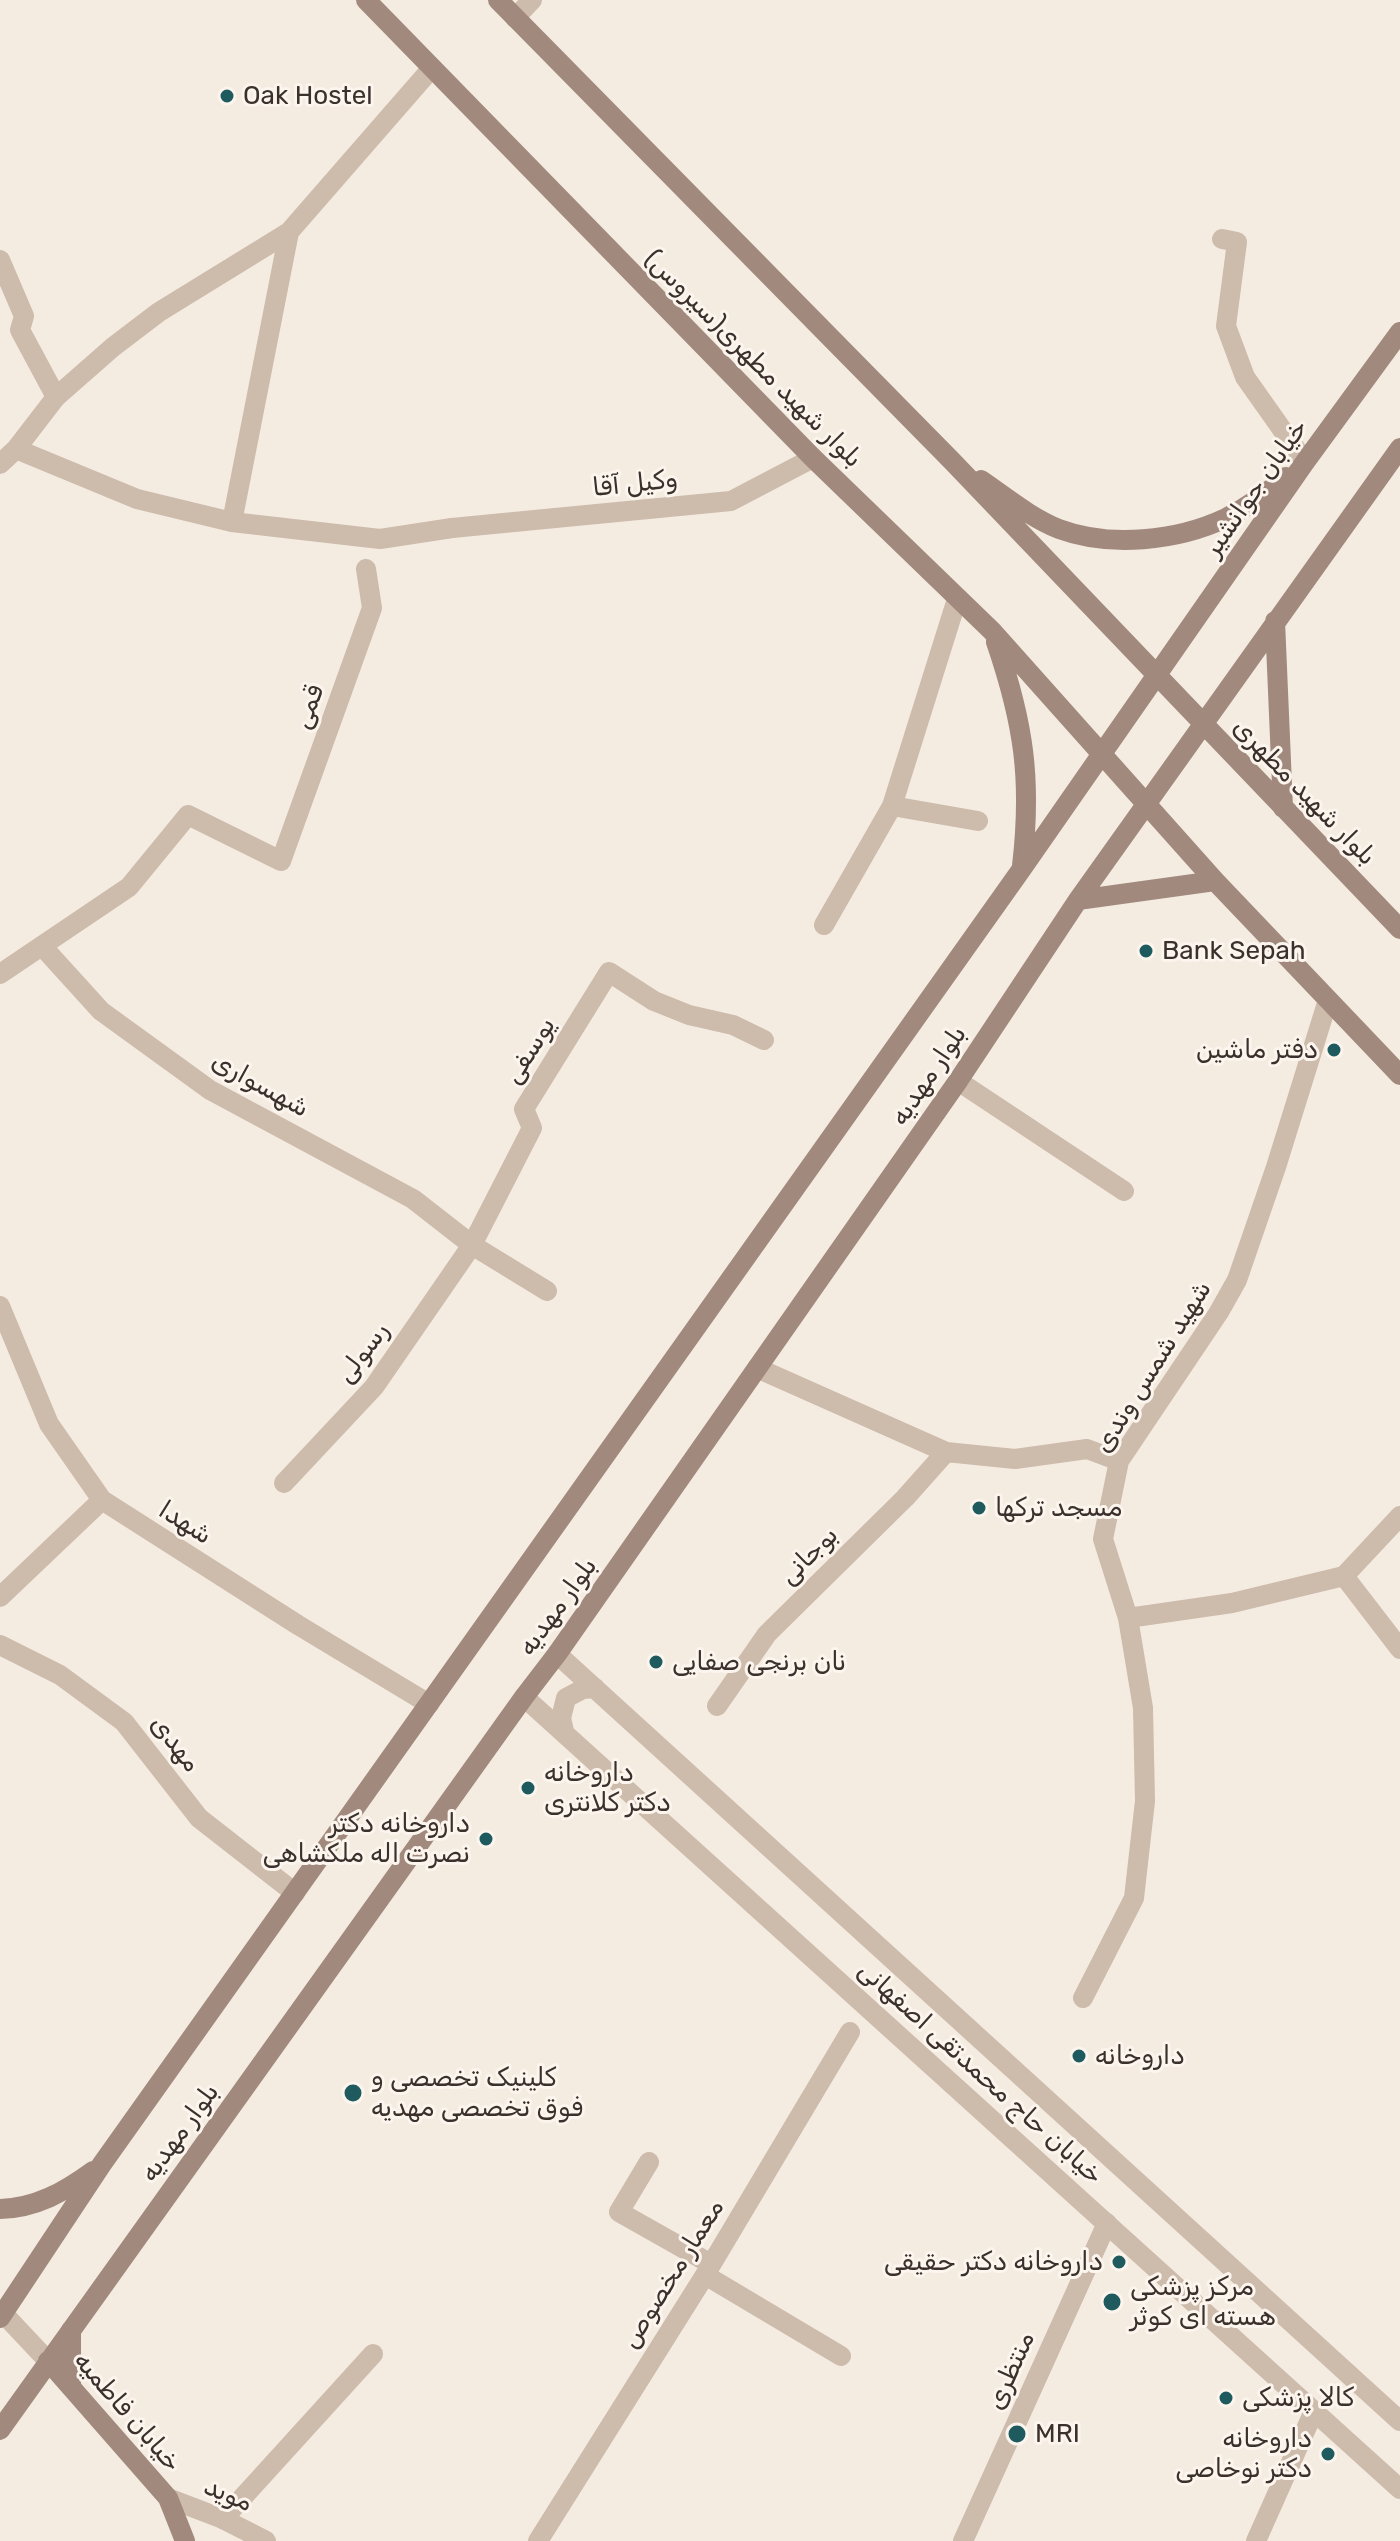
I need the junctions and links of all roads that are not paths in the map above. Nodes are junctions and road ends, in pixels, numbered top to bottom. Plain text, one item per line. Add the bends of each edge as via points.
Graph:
1 (366, 0) edge
2 (498, 0) edge
3 (532, 0) edge
4 (515, 18) junction
5 (431, 69) junction
6 (289, 232) junction
7 (1222, 239) dead end
8 (0, 260) edge
9 (1400, 332) edge
10 (56, 397) junction
11 (1400, 448) edge
12 (16, 449) junction
13 (813, 458) junction
14 (952, 461) junction
15 (1305, 462) junction
16 (0, 464) edge
17 (232, 522) junction
18 (366, 569) dead end
19 (957, 599) junction
20 (1275, 621) junction
21 (992, 631) junction
22 (1156, 676) junction
23 (1204, 725) junction
24 (1101, 755) junction
25 (892, 806) junction
26 (1147, 806) junction
27 (1283, 808) junction
28 (978, 821) dead end
29 (1021, 870) junction
30 (1215, 881) junction
31 (1078, 900) junction
32 (824, 925) dead end
33 (1400, 929) edge
34 (42, 946) junction
35 (0, 974) edge
36 (1328, 1000) junction
37 (764, 1040) dead end
38 (1400, 1075) edge
39 (958, 1081) junction
40 (1124, 1191) dead end
41 (472, 1245) junction
42 (547, 1291) dead end
43 (0, 1306) edge
44 (757, 1368) junction
45 (946, 1452) junction
46 (1119, 1461) junction
47 (284, 1483) dead end
48 (102, 1500) junction
49 (1400, 1516) edge
50 (1344, 1576) junction
51 (0, 1597) edge
52 (1128, 1618) junction
53 (0, 1645) edge
54 (1400, 1649) edge
55 (557, 1654) junction
56 (595, 1688) junction
57 (524, 1697) junction
58 (429, 1704) junction
59 (717, 1706) dead end
60 (564, 1731) junction
61 (295, 1893) junction
62 (1083, 1998) dead end
63 (850, 2032) dead end
64 (649, 2162) dead end
65 (102, 2164) junction
66 (0, 2209) edge
67 (1107, 2223) junction
68 (708, 2270) junction
69 (1, 2314) edge
70 (71, 2330) junction
71 (373, 2354) dead end
72 (841, 2356) dead end
73 (48, 2361) junction
74 (71, 2387) junction
75 (1314, 2411) junction
76 (1400, 2421) edge
77 (0, 2430) edge
78 (1400, 2489) edge
79 (168, 2498) junction
80 (223, 2519) junction
81 (185, 2541) edge
82 (266, 2541) edge
83 (538, 2541) edge
84 (963, 2541) edge
85 (1256, 2541) edge

1 - 5 main road, بلوار شهید مطهری(سیروس)
2 - 4 main road
3 - 4 street
4 - 14 main road
5 - 6 street
5 - 13 main road, بلوار شهید مطهری(سیروس)
6 - 10 street via 159,312
6 - 17 street
7 - 15 street via 1237,242 1226,326 1245,377
8 - 10 street via 24,316 20,330
9 - 15 main road, خیابان جوانشیر
10 - 12 street
11 - 20 main road
12 - 16 street
12 - 17 street, وکیل آقا via 137,499
13 - 17 street, وکیل آقا via 731,501 380,539
13 - 19 main road, بلوار شهید مطهری(سیروس)
14 - 15 main road via 1042,521 1078,534 1118,539 1181,533 1224,519
14 - 22 main road
15 - 22 main road, خیابان جوانشیر
18 - 34 street, قمی via 372,608 281,861 188,815 129,887
19 - 21 main road, بلوار شهید مطهری(سیروس)
19 - 25 street
20 - 23 main road
20 - 27 main road
21 - 24 main road, بلوار شهید مطهری(سیروس)
21 - 29 main road via 1023,742 1027,797
22 - 23 main road, بلوار شهید مطهری
22 - 24 main road, خیابان جوانشیر
23 - 26 main road, بلوار مهدیه
23 - 27 main road, بلوار شهید مطهری
24 - 26 main road, بلوار شهید مطهری(سیروس)
24 - 29 main road, بلوار مهدیه
25 - 28 street
25 - 32 street
26 - 30 main road
26 - 31 main road, بلوار مهدیه
27 - 33 main road, بلوار شهید مطهری
29 - 58 main road, بلوار مهدیه
30 - 31 main road
30 - 36 main road
31 - 39 main road, بلوار مهدیه
34 - 35 street
34 - 41 street, شهسواری via 101,1011 210,1090 413,1199
36 - 38 main road
36 - 46 street, شهید شمس وندی via 1237,1280
37 - 41 street, یوسفی via 654,1001 609,972 524,1109 532,1128
39 - 40 street
39 - 44 main road, بلوار مهدیه
41 - 42 street, شهسواری
41 - 47 street, رسولی via 374,1387
43 - 48 street, شهدا via 49,1424
44 - 45 street
44 - 55 main road, بلوار مهدیه
45 - 46 street via 1015,1459 1087,1449
45 - 59 street, بوجانی via 767,1634
46 - 52 street, شهید شمس وندی via 1103,1539
48 - 51 street
48 - 58 street, شهدا
49 - 50 street
50 - 52 street via 1232,1603
50 - 54 street
52 - 62 street, شهید شمس وندی via 1144,1739 1145,1801 1136,1884 1134,1898
53 - 61 street, مهدی via 60,1675 124,1722 199,1818
55 - 56 street, خیابان حاج محمدتقی اصفهانی
55 - 57 main road, بلوار مهدیه
56 - 60 street via 566,1698
56 - 76 street, خیابان حاج محمدتقی اصفهانی
57 - 60 street, خیابان حاج محمدتقی اصفهانی
57 - 70 main road, بلوار مهدیه
58 - 61 main road, بلوار مهدیه
60 - 67 street, خیابان حاج محمدتقی اصفهانی
61 - 65 main road, بلوار مهدیه
63 - 68 street, معمار مخصوص
64 - 68 street via 619,2212
65 - 66 main road via 46,2200
65 - 69 main road, بلوار مهدیه
67 - 75 street, خیابان حاج محمدتقی اصفهانی
67 - 84 street, منتظری
68 - 72 street
68 - 83 street, معمار مخصوص
69 - 73 street
70 - 73 main road, بلوار مهدیه
70 - 74 main road
71 - 80 street
73 - 74 main road, خیابان فاطمیه
73 - 77 main road, بلوار مهدیه
74 - 79 main road, خیابان فاطمیه
75 - 78 street, خیابان حاج محمدتقی اصفهانی
75 - 85 street
79 - 80 street, موید
79 - 81 main road, خیابان فاطمیه
80 - 82 street, موید

